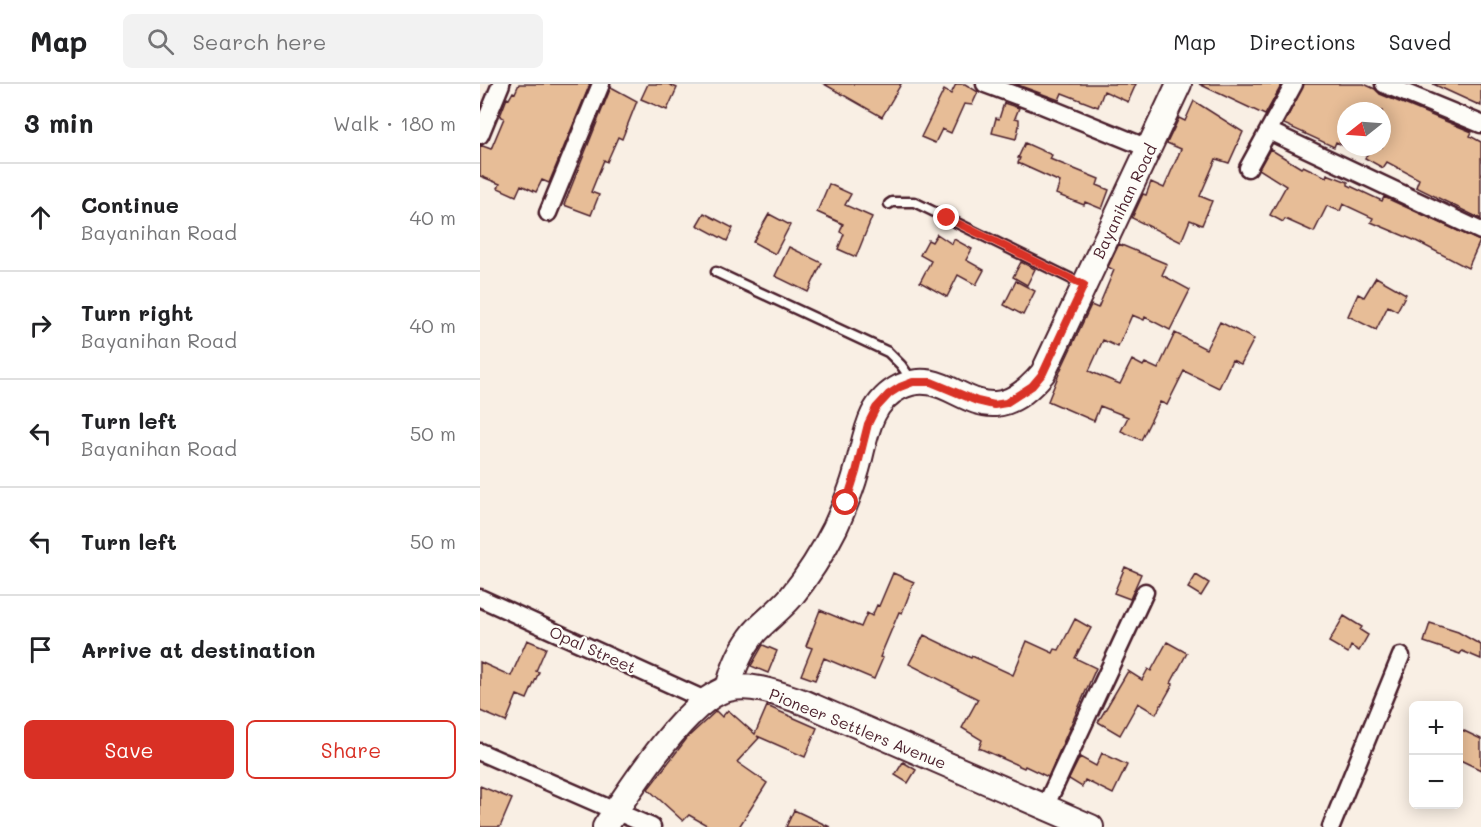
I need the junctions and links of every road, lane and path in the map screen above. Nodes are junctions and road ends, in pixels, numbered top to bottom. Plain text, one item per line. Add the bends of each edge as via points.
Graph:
1 (501, 84) edge
2 (601, 84) edge
3 (985, 84) edge
4 (1179, 84) edge
5 (1294, 84) edge
6 (1384, 84) edge
7 (1481, 124) edge
8 (1269, 131) junction
9 (480, 135) edge
10 (1150, 149) junction
11 (1248, 168) dead end
12 (889, 204) dead end
13 (548, 213) dead end
14 (1481, 231) edge
15 (716, 272) dead end
16 (1084, 285) junction
17 (913, 382) junction
18 (1144, 592) dead end
19 (480, 598) edge
20 (1401, 656) dead end
21 (728, 689) junction
22 (705, 699) junction
23 (480, 752) edge
24 (1045, 807) junction
25 (610, 820) edge
26 (652, 827) edge
27 (1092, 827) edge
28 (1331, 827) edge

1 - 9 street
2 - 13 street
3 - 10 street
4 - 10 street, Bayanihan Road
5 - 8 street
6 - 7 street
8 - 11 street
8 - 14 street
10 - 16 street, Bayanihan Road
12 - 16 lane via 914,202
15 - 17 lane via 888,352
16 - 17 street, Bayanihan Road via 1043,373 1032,386 1006,403 994,405 931,382
17 - 21 street via 889,394 876,408 856,472 819,558 791,597 742,651
18 - 24 street
19 - 22 street, Opal Street
20 - 28 street
21 - 22 street, Pioneer Settlers Avenue
21 - 24 street, Pioneer Settlers Avenue via 762,689 804,702
22 - 25 street, Pioneer Settlers Avenue via 676,729
23 - 25 street
24 - 27 street, Pioneer Settlers Avenue
25 - 26 street

